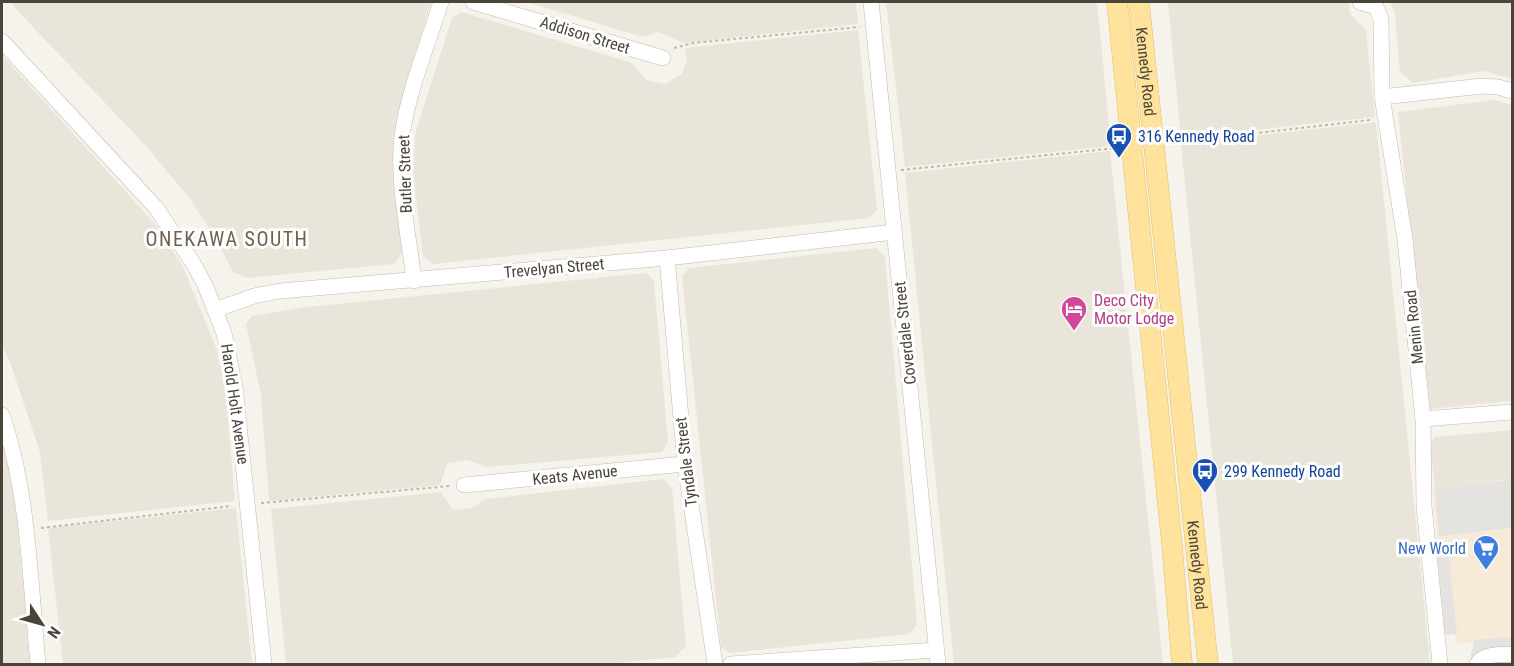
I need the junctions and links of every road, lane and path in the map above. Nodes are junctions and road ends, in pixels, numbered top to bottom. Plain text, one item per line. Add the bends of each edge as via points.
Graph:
1 (441, 2) edge
2 (473, 2) edge
3 (871, 2) edge
4 (1117, 2) edge
5 (1138, 2) edge
6 (1360, 2) edge
7 (873, 27) junction
8 (2, 41) edge
9 (663, 58) joint
10 (1512, 91) edge
11 (1382, 97) junction
12 (894, 232) junction
13 (667, 258) junction
14 (414, 281) junction
15 (215, 310) junction
16 (1171, 322) junction
17 (1149, 324) junction
18 (1512, 412) edge
19 (2, 415) edge
20 (1424, 419) junction
21 (685, 464) junction
22 (464, 485) dead end
23 (1512, 654) edge
24 (937, 657) edge
25 (38, 664) edge
26 (264, 664) edge
27 (715, 664) edge
28 (731, 664) edge
29 (1182, 664) edge
30 (1208, 664) edge
31 (1440, 664) edge
32 (1477, 664) edge

1 - 14 street, Butler Street via 406,114 401,147
2 - 9 street, Addison Street
3 - 7 street, Coverdale Street
4 - 17 main road, Kennedy Road
5 - 16 main road, Kennedy Road
6 - 11 street, Menin Road via 1376,7 1381,20
7 - 9 path via 693,43 672,49
7 - 12 street, Coverdale Street
8 - 15 street, Harold Holt Avenue via 158,209 193,263
10 - 11 street via 1482,86
11 - 20 street, Menin Road via 1405,239
12 - 13 street, Trevelyan Street
12 - 24 street, Coverdale Street
13 - 14 street, Trevelyan Street
13 - 21 street, Tyndale Street
14 - 15 street, Trevelyan Street via 280,291
15 - 26 street, Harold Holt Avenue via 236,387
16 - 17 main road
16 - 30 main road, Kennedy Road
17 - 29 main road, Kennedy Road
18 - 20 street
19 - 25 street via 21,491
20 - 31 street, Menin Road via 1424,506
21 - 22 street, Keats Avenue
21 - 27 street, Tyndale Street
23 - 32 street via 1481,658
24 - 28 street

